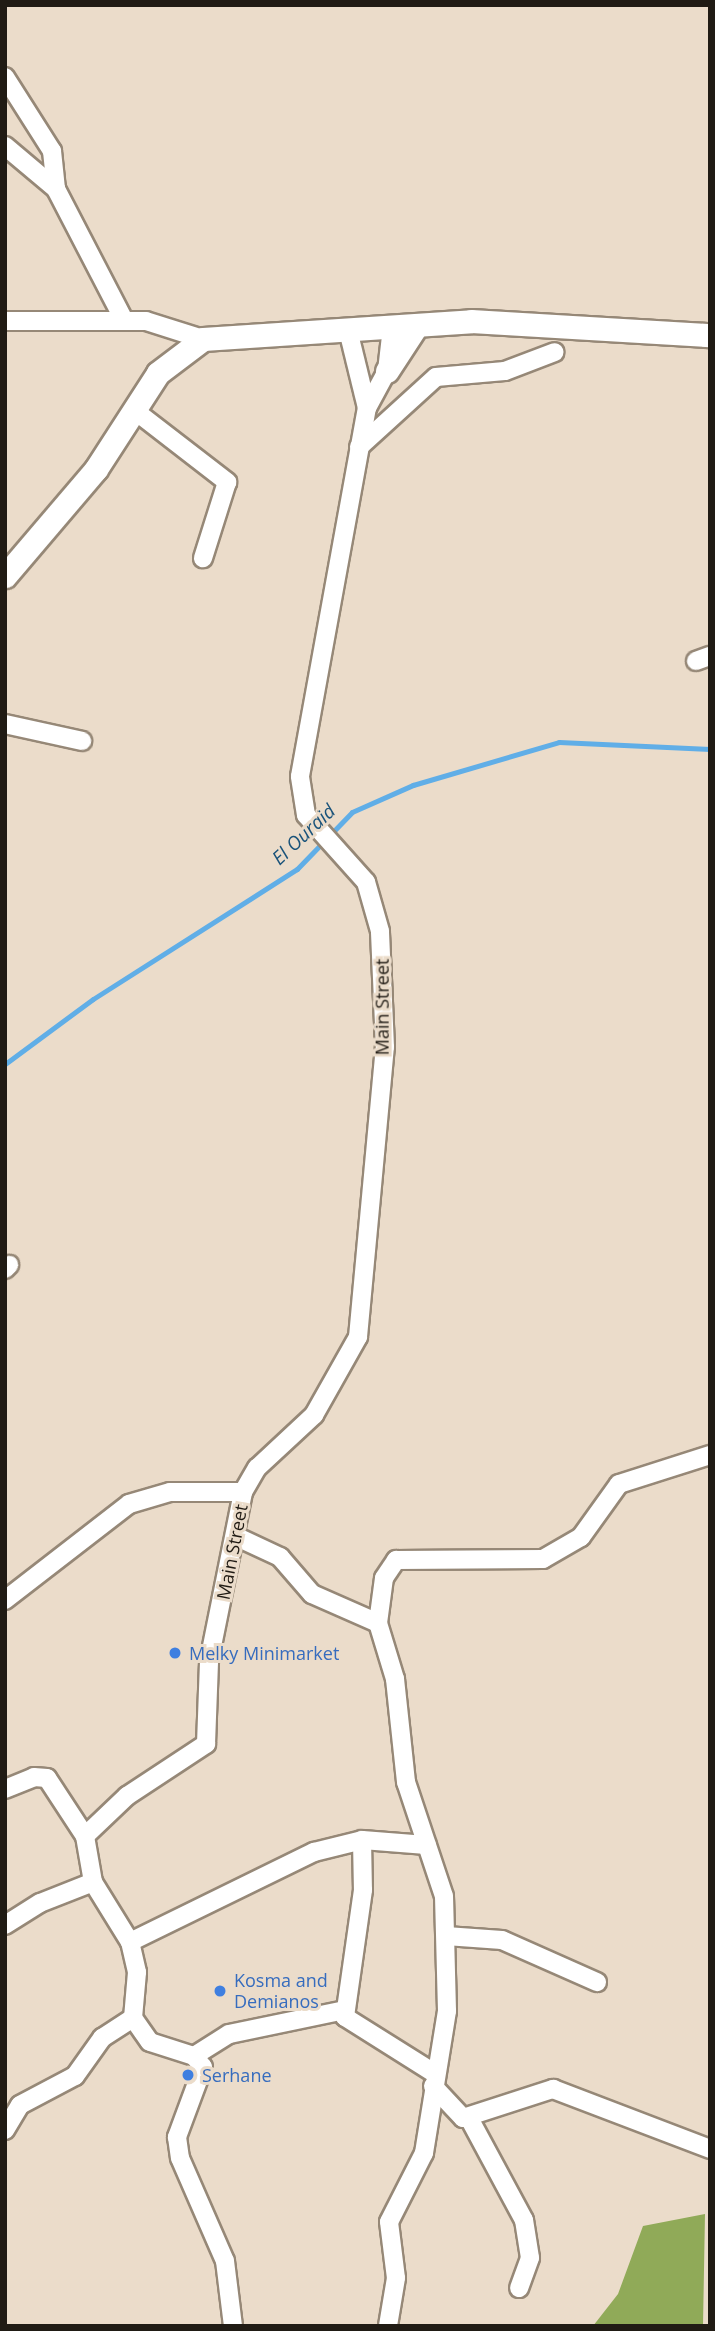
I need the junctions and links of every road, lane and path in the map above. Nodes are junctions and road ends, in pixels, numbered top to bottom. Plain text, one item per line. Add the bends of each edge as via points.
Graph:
1 (5, 77) edge
2 (5, 146) edge
3 (56, 189) junction
4 (124, 320) junction
5 (5, 321) edge
6 (417, 325) junction
7 (392, 327) junction
8 (348, 330) junction
9 (710, 335) edge
10 (202, 339) junction
11 (555, 352) dead end
12 (387, 371) junction
13 (367, 408) junction
14 (134, 410) junction
15 (359, 447) junction
16 (203, 558) dead end
17 (5, 576) edge
18 (5, 724) edge
19 (82, 741) dead end
20 (710, 1455) edge
21 (243, 1492) junction
22 (235, 1535) junction
23 (5, 1600) edge
24 (378, 1623) junction
25 (5, 1789) edge
26 (85, 1836) junction
27 (362, 1840) junction
28 (427, 1845) junction
29 (93, 1882) junction
30 (5, 1925) edge
31 (446, 1936) junction
32 (130, 1942) junction
33 (597, 1982) dead end
34 (345, 2010) junction
35 (133, 2018) junction
36 (194, 2056) junction
37 (433, 2078) junction
38 (469, 2118) junction
39 (5, 2130) edge
40 (710, 2150) edge
41 (519, 2288) dead end
42 (233, 2326) edge
43 (388, 2326) edge

1 - 3 street via 52,151
2 - 3 street
3 - 4 street
4 - 5 street
4 - 10 street
6 - 7 main road
6 - 9 main road via 531,321
6 - 12 main road
7 - 8 main road
7 - 12 street
8 - 10 main road
8 - 13 street
10 - 14 main road via 158,373
11 - 15 street via 505,371 436,377
12 - 13 street
13 - 15 street
14 - 16 street via 227,482
14 - 17 main road via 96,469
15 - 21 street, Main Street via 303,755 306,815 371,890 383,968 385,1047 358,1337 328,1396 257,1468
18 - 19 street
20 - 24 street via 619,1484 581,1537 543,1559 396,1560 384,1578
21 - 22 street, Main Street
21 - 23 street via 170,1492 129,1504
22 - 24 street via 280,1558 312,1594
22 - 26 street, Main Street via 209,1661 206,1744 127,1796
24 - 28 street via 395,1679 406,1782
25 - 26 street via 34,1777 47,1778
26 - 29 street
27 - 28 street
27 - 32 street via 314,1852
27 - 34 street via 363,1890
28 - 31 street via 444,1896
29 - 30 street via 40,1903
29 - 32 street
31 - 33 street via 502,1940
31 - 37 street via 447,2011
32 - 35 street via 137,1972
34 - 36 street via 229,2034
34 - 37 street via 350,2025
35 - 36 street via 150,2042
35 - 39 street via 102,2038 75,2076 20,2105
36 - 42 street via 203,2074 177,2137 180,2158 225,2261
37 - 38 street via 446,2106
37 - 43 street via 424,2153 389,2222 396,2278
38 - 40 street via 553,2090
38 - 41 street via 524,2220 530,2258

